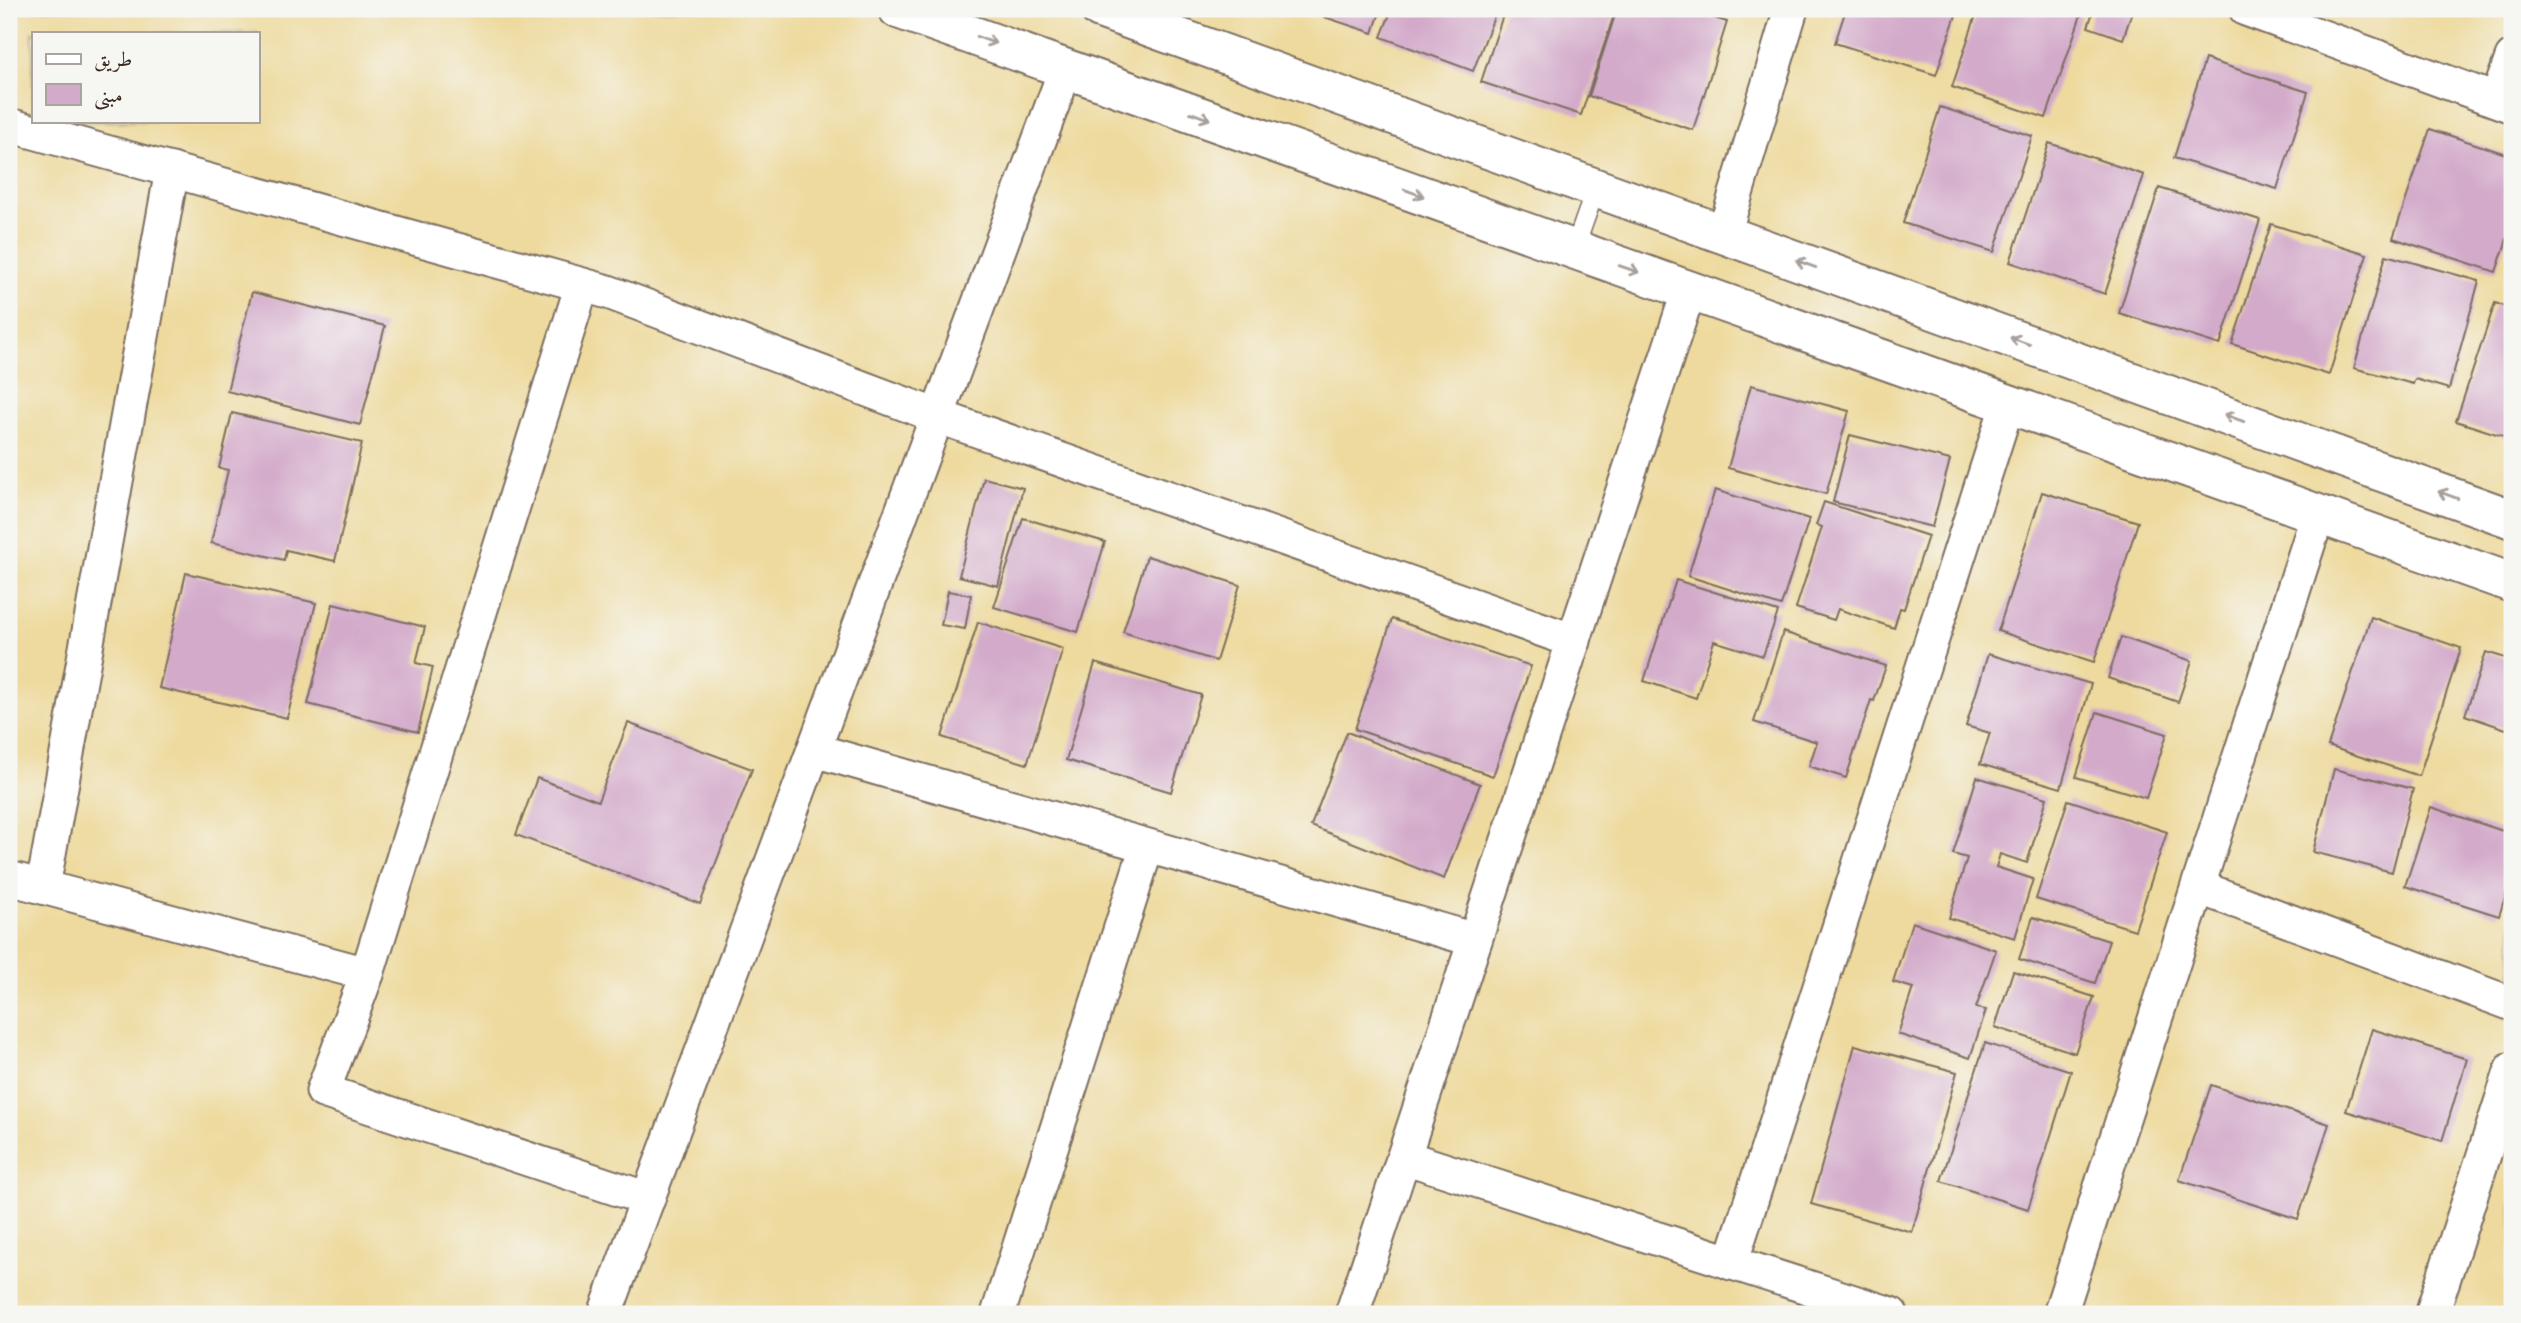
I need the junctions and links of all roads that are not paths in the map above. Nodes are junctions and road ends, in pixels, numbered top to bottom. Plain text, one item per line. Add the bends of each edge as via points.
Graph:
1 (898, 9) edge
2 (1100, 9) edge
3 (1790, 9) edge
4 (2246, 9) edge
5 (2512, 58) edge
6 (1066, 68) junction
7 (2505, 103) edge
8 (9, 125) edge
9 (172, 170) junction
10 (1596, 188) junction
11 (1724, 234) junction
12 (1574, 250) junction
13 (582, 285) junction
14 (1689, 290) junction
15 (2008, 403) junction
16 (937, 416) junction
17 (2318, 514) junction
18 (2512, 519) edge
19 (2512, 583) edge
20 (1574, 641) junction
21 (814, 750) junction
22 (1147, 846) junction
23 (9, 878) edge
24 (43, 887) junction
25 (2198, 887) junction
26 (1475, 940) junction
27 (367, 974) junction
28 (2512, 1004) edge
29 (2512, 1069) edge
30 (1404, 1157) junction
31 (648, 1199) junction
32 (1731, 1263) junction
33 (606, 1314) edge
34 (998, 1314) edge
35 (1352, 1314) edge
36 (1891, 1314) edge
37 (2060, 1314) edge
38 (2432, 1314) edge

1 -> 6 street
2 - 10 street
3 - 11 street
4 - 7 street
5 - 7 street
6 -> 12 street
6 - 16 street
8 - 9 street
9 - 13 street
9 - 24 street
10 - 11 street
10 - 12 lane
18 -> 11 street
12 -> 14 street
13 - 16 street
13 - 27 street
14 - 15 street
14 - 20 street
15 - 17 street
15 - 32 street
16 - 20 street
16 - 21 street
17 - 19 street
17 - 25 street
20 - 26 street
21 - 22 street
21 - 31 street
22 - 26 street
22 - 34 street
23 - 24 street
24 - 27 street
25 - 28 street
25 - 37 street
26 - 30 street
27 - 31 street via 323,1091
29 - 38 street
30 - 32 street
30 - 35 street
31 - 33 street
32 - 36 street

